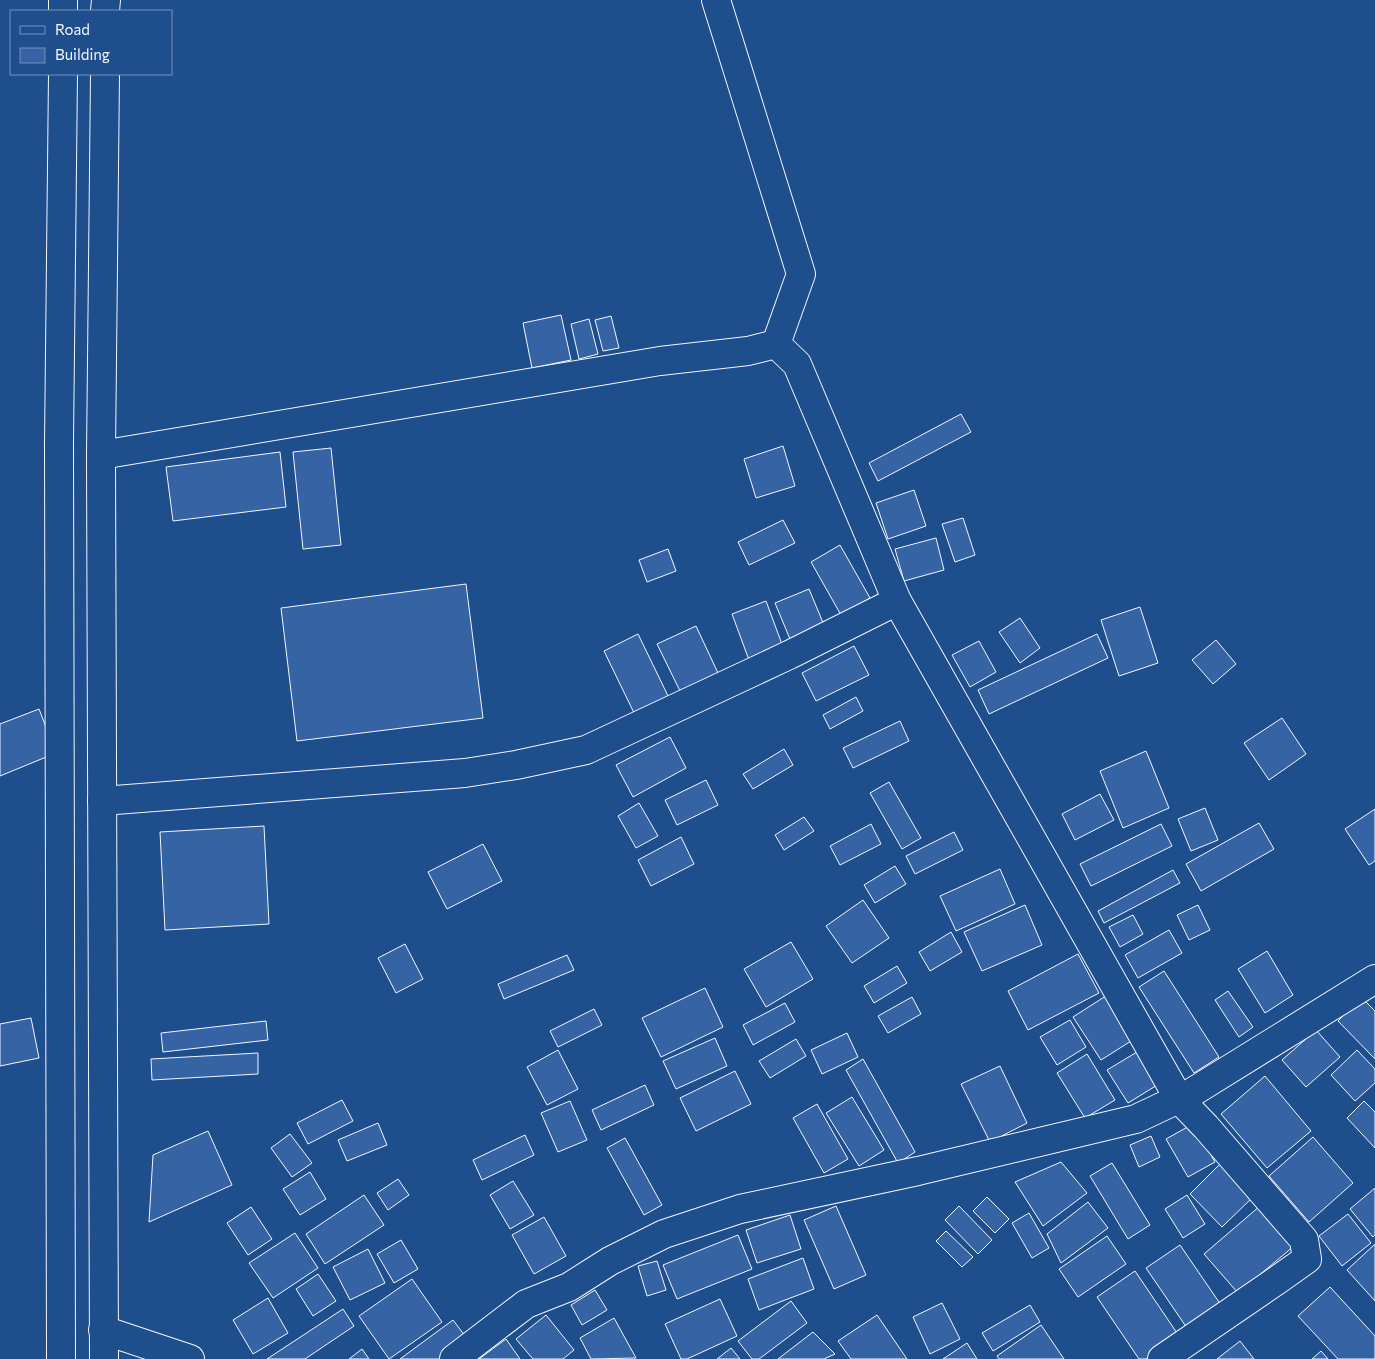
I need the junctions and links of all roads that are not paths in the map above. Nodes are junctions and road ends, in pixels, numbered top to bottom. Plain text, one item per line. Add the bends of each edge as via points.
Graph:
1 (716, 0) edge
2 (63, 75) edge
3 (105, 75) edge
4 (104, 168) junction
5 (62, 172) junction
6 (776, 344) junction
7 (101, 455) junction
8 (897, 601) junction
9 (102, 802) junction
10 (1375, 979) edge
11 (1179, 1099) junction
12 (103, 1330) junction
13 (61, 1359) edge
14 (104, 1359) edge
15 (190, 1359) edge
16 (454, 1359) edge
17 (1162, 1359) edge

1 - 6 street via 801,274
2 - 5 street
3 - 4 street
4 - 5 street
4 - 7 street
5 - 13 street via 59,433
6 - 7 street
6 - 8 street via 797,364
7 - 9 street
8 - 9 street via 586,750 465,773
8 - 11 street
9 - 12 street
10 - 11 street
11 - 16 street via 1136,1119 740,1209 664,1234 610,1260 568,1287 526,1304
11 - 17 street via 1304,1240 1306,1259
12 - 14 street
12 - 15 street

